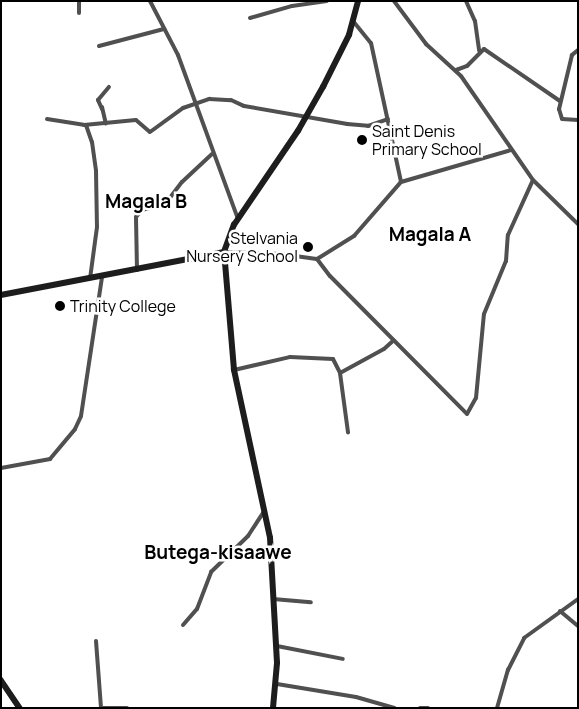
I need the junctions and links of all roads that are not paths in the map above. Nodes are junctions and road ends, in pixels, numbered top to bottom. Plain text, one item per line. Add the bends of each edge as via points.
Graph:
1 (79, 1) edge
2 (150, 1) edge
3 (328, 1) edge
4 (358, 1) edge
5 (394, 1) edge
6 (466, 1) edge
7 (79, 13) dead end
8 (250, 18) dead end
9 (353, 21) junction
10 (164, 29) junction
11 (99, 46) dead end
12 (578, 50) edge
13 (479, 51) junction
14 (456, 70) junction
15 (109, 87) dead end
16 (560, 101) junction
17 (194, 102) junction
18 (306, 117) junction
19 (47, 119) dead end
20 (388, 119) junction
21 (578, 120) edge
22 (106, 124) junction
23 (86, 125) junction
24 (510, 150) junction
25 (212, 154) junction
26 (533, 180) junction
27 (401, 182) junction
28 (238, 219) junction
29 (578, 223) edge
30 (224, 252) junction
31 (317, 259) junction
32 (137, 270) junction
33 (102, 277) junction
34 (90, 279) junction
35 (1, 295) edge
36 (394, 340) junction
37 (234, 370) junction
38 (340, 373) junction
39 (348, 432) dead end
40 (1, 468) edge
41 (265, 509) junction
42 (273, 599) junction
43 (578, 599) edge
44 (311, 602) dead end
45 (560, 611) junction
46 (183, 625) dead end
47 (578, 626) edge
48 (96, 641) dead end
49 (277, 646) junction
50 (343, 659) dead end
51 (1, 680) edge
52 (277, 684) junction
53 (20, 708) edge
54 (102, 708) edge
55 (127, 708) edge
56 (272, 708) edge
57 (394, 708) edge
58 (420, 708) edge
59 (428, 708) edge
60 (497, 708) edge

1 - 7 street
2 - 10 street
3 - 8 street via 292,6
4 - 9 street
5 - 14 street via 426,44
6 - 13 street via 475,21
9 - 18 street via 336,62
9 - 20 street via 371,43
10 - 11 street
10 - 17 street via 176,51
12 - 16 street via 572,55
13 - 14 street via 467,66
13 - 16 street via 486,50
14 - 24 street
15 - 22 street via 98,100
16 - 21 street via 560,116
17 - 18 street via 228,100
17 - 22 street via 154,131 148,131 136,120
17 - 25 street
18 - 20 street via 368,126
18 - 28 street
19 - 23 street
20 - 27 street
22 - 23 street
23 - 34 street via 96,171 96,227
24 - 26 street
24 - 27 street
25 - 28 street
25 - 32 street via 166,202 142,210 136,217
26 - 29 street
26 - 36 street via 508,235 506,261 484,314 476,398 468,414
27 - 31 street via 354,236
28 - 30 street
30 - 31 street
30 - 32 street
30 - 37 street
31 - 36 street
32 - 33 street
33 - 34 street
33 - 40 street via 81,416 74,430 50,459
34 - 35 street
36 - 38 street
37 - 38 street via 290,357 320,357 334,358
37 - 41 street via 243,422
38 - 39 street
41 - 42 street
41 - 46 street via 248,536 211,572 197,609
42 - 44 street
42 - 49 street
43 - 45 street
45 - 47 street
45 - 60 street via 519,645
48 - 54 street
49 - 50 street
49 - 52 street
51 - 53 street
52 - 56 street
52 - 57 street via 356,696
54 - 55 street
58 - 59 street

